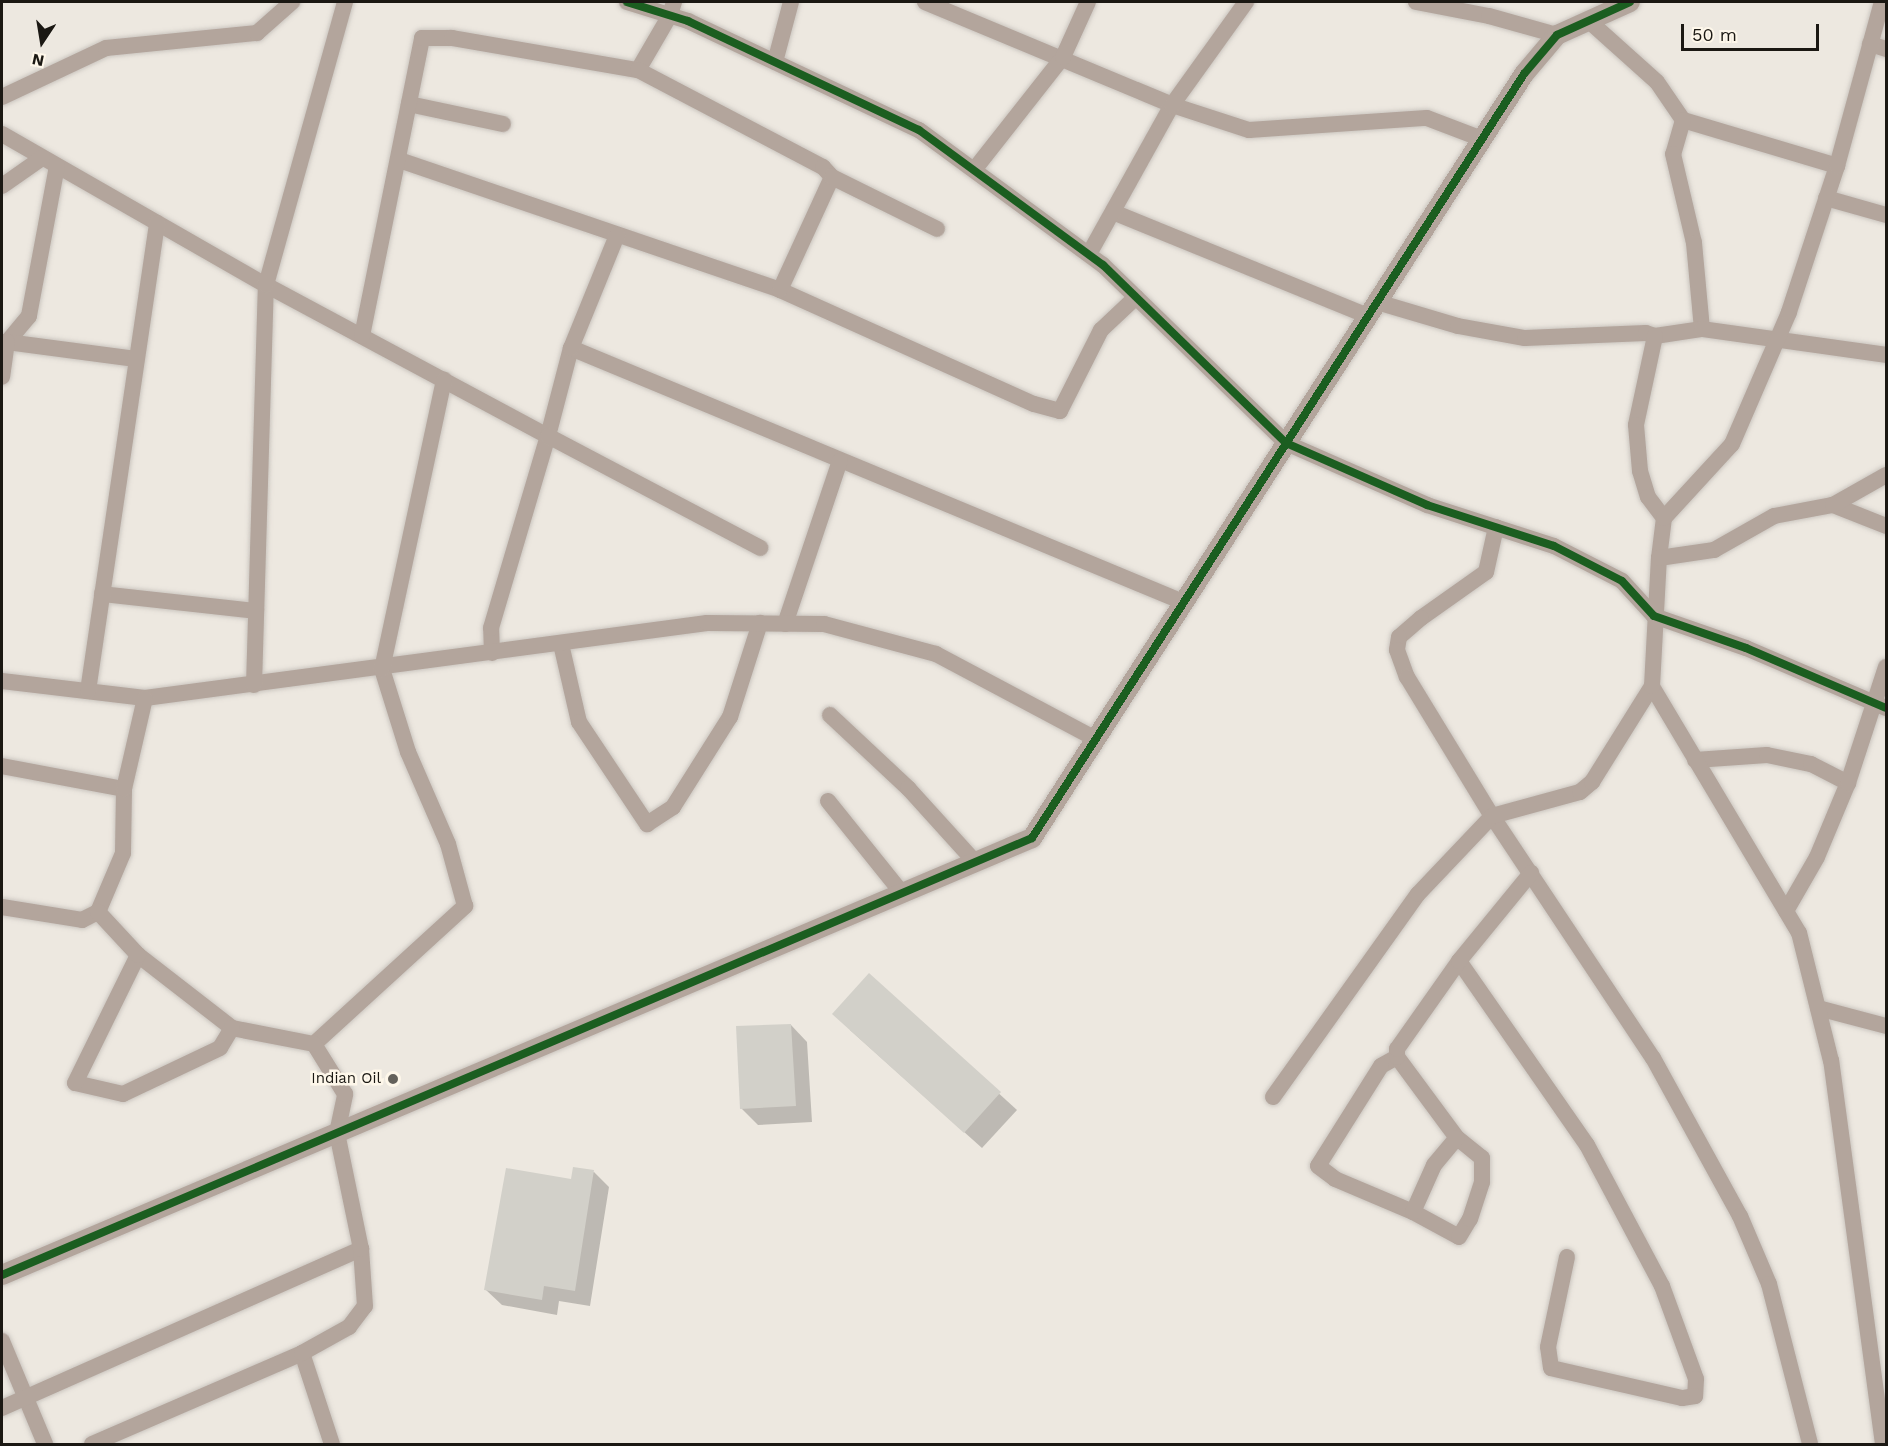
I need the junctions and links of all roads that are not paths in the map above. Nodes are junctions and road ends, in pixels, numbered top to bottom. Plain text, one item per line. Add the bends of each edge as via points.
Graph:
1 (292, 2) edge
2 (345, 2) edge
3 (627, 2) edge
4 (791, 2) edge
5 (925, 2) edge
6 (1088, 2) edge
7 (1246, 2) edge
8 (1416, 2) edge
9 (1629, 2) edge
10 (1882, 2) edge
11 (672, 8) edge
12 (1589, 21) junction
13 (1557, 35) junction
14 (1878, 47) edge
15 (1063, 57) junction
16 (775, 62) junction
17 (638, 70) junction
18 (2, 97) edge
19 (409, 104) junction
20 (1172, 105) junction
21 (1683, 120) junction
22 (503, 124) dead end
23 (2, 135) edge
24 (1482, 139) junction
25 (42, 158) junction
26 (399, 160) junction
27 (57, 166) junction
28 (1837, 166) junction
29 (974, 170) junction
30 (832, 177) junction
31 (2, 186) edge
32 (1826, 198) junction
33 (1113, 212) junction
34 (1887, 215) edge
35 (157, 223) junction
36 (937, 229) dead end
37 (617, 235) junction
38 (1089, 254) junction
39 (266, 285) junction
40 (780, 290) junction
41 (1136, 297) junction
42 (1372, 309) junction
43 (1702, 329) junction
44 (362, 336) junction
45 (1655, 336) junction
46 (1778, 338) junction
47 (4, 342) edge
48 (571, 348) junction
49 (1887, 355) edge
50 (136, 359) junction
51 (2, 377) edge
52 (444, 380) junction
53 (548, 436) junction
54 (1286, 443) junction
55 (840, 461) junction
56 (1887, 476) edge
57 (1833, 505) junction
58 (1664, 518) junction
59 (1887, 526) edge
60 (1496, 527) junction
61 (760, 549) dead end
62 (1659, 558) junction
63 (102, 594) junction
64 (1183, 602) junction
65 (256, 611) junction
66 (1654, 616) junction
67 (760, 623) junction
68 (785, 624) junction
69 (561, 644) junction
70 (492, 653) junction
71 (1887, 667) edge
72 (382, 669) junction
73 (2, 681) edge
74 (254, 684) junction
75 (1652, 686) junction
76 (88, 691) junction
77 (145, 698) junction
78 (1880, 706) edge
79 (831, 715) dead end
80 (1096, 739) junction
81 (1695, 760) junction
82 (2, 766) edge
83 (1848, 783) junction
84 (124, 789) junction
85 (828, 801) dead end
86 (1492, 816) junction
87 (975, 862) junction
88 (1531, 873) junction
89 (902, 893) junction
90 (2, 907) edge
91 (98, 912) junction
92 (1786, 912) junction
93 (138, 955) junction
94 (1459, 961) junction
95 (1818, 1008) junction
96 (1887, 1026) edge
97 (232, 1028) junction
98 (314, 1044) junction
99 (1397, 1057) junction
100 (1273, 1097) dead end
101 (336, 1133) junction
102 (1457, 1138) junction
103 (1413, 1212) junction
104 (361, 1249) junction
105 (1567, 1257) dead end
106 (2, 1275) edge
107 (2, 1341) edge
108 (302, 1353) junction
109 (1880, 1379) edge
110 (25, 1398) junction
111 (2, 1408) edge
112 (45, 1444) edge
113 (92, 1444) edge
114 (332, 1444) edge
115 (1810, 1444) edge
116 (1883, 1444) edge

1 - 18 street via 257,33 106,48
2 - 39 street
3 - 11 street
4 - 16 street
5 - 15 street
6 - 15 street
7 - 20 street
8 - 13 street
9 - 12 street
10 - 14 street
11 - 16 street
11 - 17 street
12 - 13 street
12 - 21 street via 1657,82
13 - 24 street via 1524,74
14 - 28 street
15 - 20 street
15 - 29 street
16 - 29 street via 919,130
17 - 19 street via 452,38 422,38
17 - 30 street via 823,167
19 - 22 street
19 - 26 street
20 - 24 street via 1249,130 1427,118
20 - 33 street
21 - 28 street
21 - 43 street via 1673,154 1694,243
23 - 25 street
24 - 42 street
25 - 27 street
25 - 31 street
26 - 37 street
26 - 44 street
27 - 35 street
27 - 47 street via 29,316
28 - 32 street
29 - 38 street
30 - 36 street
30 - 40 street
32 - 34 street
32 - 46 street
33 - 38 street
33 - 42 street
35 - 39 street
35 - 50 street
37 - 40 street
37 - 48 street
38 - 41 street
39 - 44 street
39 - 65 street
40 - 41 street via 1034,404 1060,411 1101,330
41 - 54 street
42 - 45 street via 1525,338 1646,333
42 - 54 street
43 - 45 street
43 - 46 street
44 - 52 street
45 - 58 street via 1636,425 1640,471 1648,497
46 - 49 street
46 - 58 street via 1732,444
47 - 50 street
47 - 51 street
48 - 53 street
48 - 55 street
50 - 63 street
52 - 53 street
52 - 72 street
53 - 61 street
53 - 70 street via 491,628
54 - 60 street via 1426,505
54 - 64 street
55 - 64 street
55 - 68 street
56 - 57 street
57 - 59 street
57 - 62 street via 1774,516 1714,550
58 - 62 street
60 - 66 street via 1554,546 1623,581
60 - 86 street via 1486,572 1399,637 1397,650 1407,677
62 - 66 street
63 - 65 street
63 - 76 street
64 - 80 street
65 - 74 street
66 - 75 street
66 - 78 street via 1746,648
67 - 68 street
67 - 69 street via 707,623
67 - 69 street via 730,717 673,807 647,824 579,722
68 - 80 street via 824,624 936,654
69 - 70 street
70 - 72 street
71 - 78 street
72 - 74 street
72 - 98 street via 408,752 448,844 465,906
73 - 76 street
74 - 77 street
75 - 81 street
75 - 86 street via 1592,782 1580,792
76 - 77 street
77 - 84 street
78 - 83 street
79 - 87 street via 908,788
80 - 87 street via 1032,838
81 - 83 street via 1767,755 1811,764
81 - 92 street
82 - 84 street
83 - 92 street via 1817,856
84 - 91 street via 123,853
85 - 89 street
86 - 88 street
86 - 100 street via 1418,894
87 - 89 street
88 - 94 street
88 - 115 street via 1653,1058 1740,1216 1768,1284
89 - 101 street
90 - 91 street via 82,920
91 - 93 street
92 - 95 street via 1799,933
93 - 97 street
93 - 97 street via 75,1083 123,1094 220,1048
94 - 99 street via 1397,1049
94 - 105 street via 1587,1144 1662,1286 1696,1378 1695,1396 1682,1398 1551,1368 1548,1347
95 - 96 street
95 - 109 street via 1831,1061
97 - 98 street
98 - 101 street via 345,1094
99 - 102 street
99 - 103 street via 1381,1066 1318,1166 1335,1179
101 - 104 street
101 - 106 street
102 - 103 street via 1434,1165
102 - 103 street via 1482,1158 1482,1182 1470,1219 1459,1237
104 - 108 street via 364,1306 349,1327
104 - 110 street
107 - 110 street
108 - 113 street
108 - 114 street
109 - 116 street
110 - 111 street
110 - 112 street

